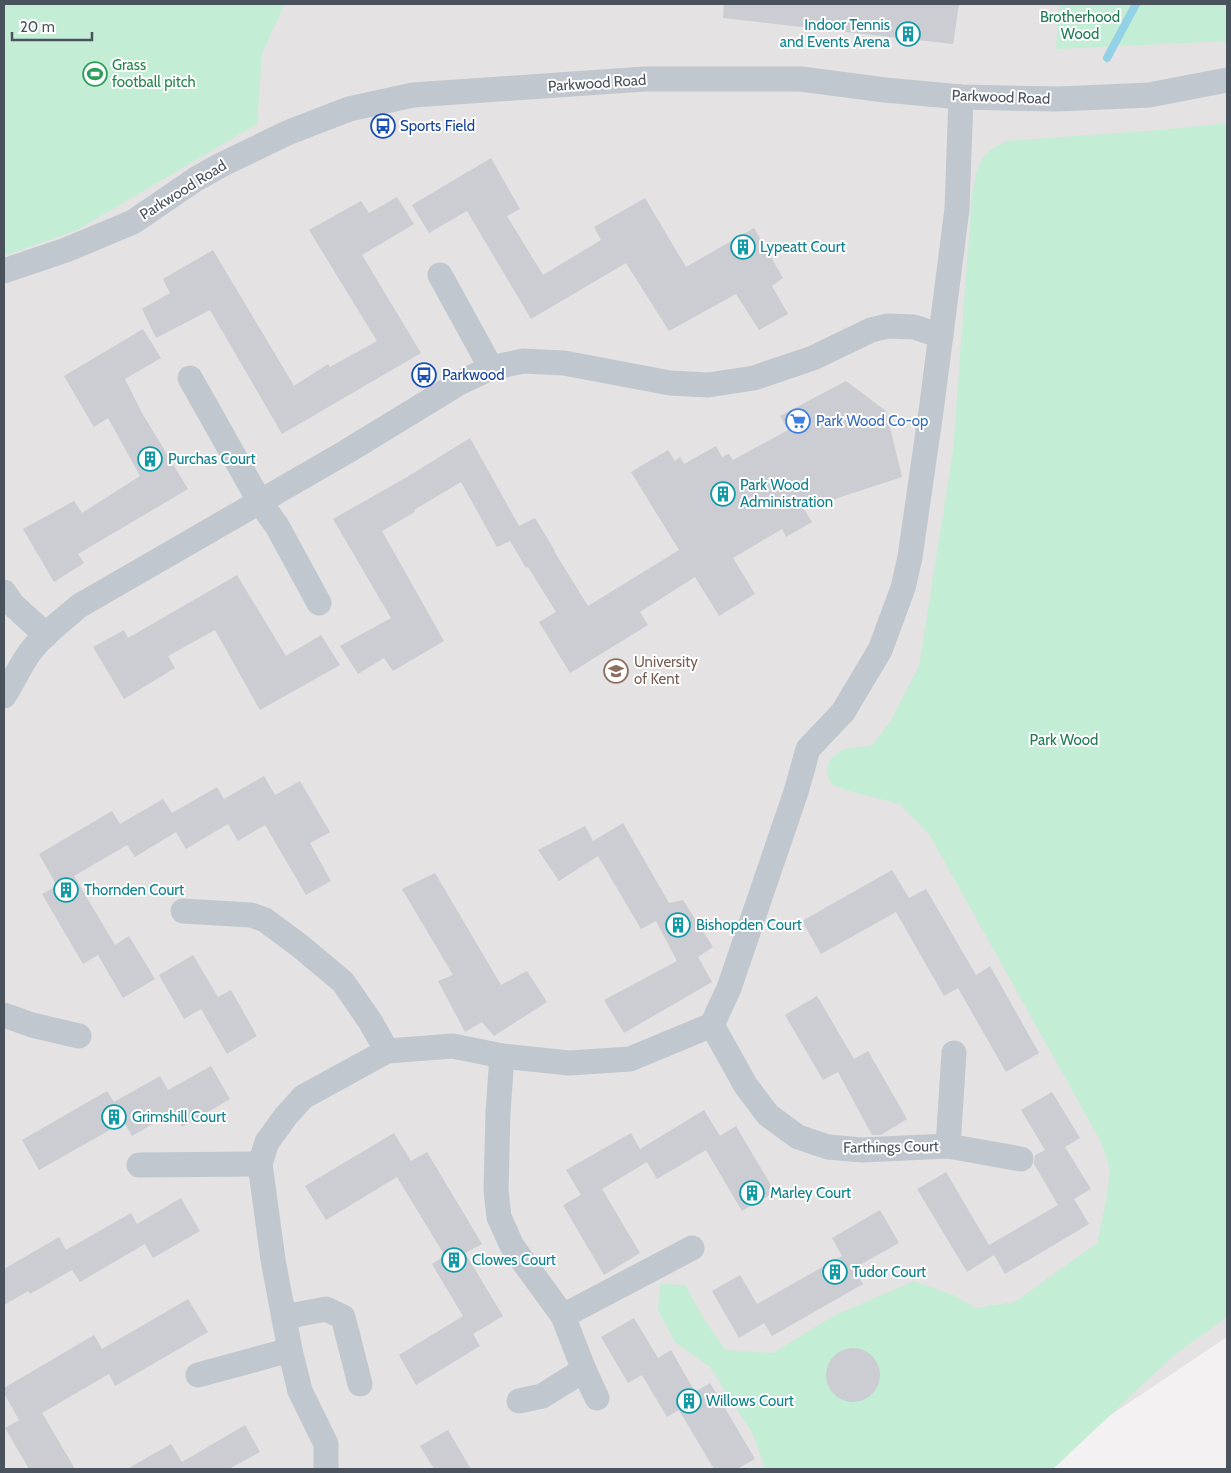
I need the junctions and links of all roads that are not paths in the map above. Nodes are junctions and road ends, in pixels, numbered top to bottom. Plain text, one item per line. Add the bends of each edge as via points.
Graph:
1 (1227, 80) edge
2 (961, 97) junction
3 (4, 270) edge
4 (440, 275) dead end
5 (941, 336) junction
6 (491, 368) junction
7 (190, 378) dead end
8 (260, 502) junction
9 (4, 592) edge
10 (319, 603) dead end
11 (46, 635) junction
12 (4, 696) edge
13 (183, 911) dead end
14 (4, 1015) edge
15 (712, 1025) junction
16 (78, 1036) dead end
17 (387, 1051) junction
18 (954, 1053) dead end
19 (502, 1056) junction
20 (948, 1146) junction
21 (1021, 1159) dead end
22 (260, 1164) junction
23 (139, 1166) dead end
24 (692, 1248) dead end
25 (563, 1316) junction
26 (284, 1317) junction
27 (290, 1350) junction
28 (584, 1370) junction
29 (198, 1375) dead end
30 (360, 1384) dead end
31 (597, 1398) dead end
32 (518, 1401) dead end
33 (326, 1469) edge

1 - 2 street, Parkwood Road via 1149,95 1058,99
2 - 3 street, Parkwood Road via 801,78 644,79 413,95 349,109 287,133 196,179 133,222 66,250
2 - 5 street via 957,209
4 - 6 street
5 - 6 street via 914,327 888,326 871,330 813,358 754,378 708,385 670,383 564,363 523,361
5 - 15 street via 903,588 880,650 843,712 808,749 732,978
6 - 8 street via 459,383
7 - 8 street
8 - 10 street via 277,526
8 - 11 street via 79,606
9 - 11 street via 12,604
11 - 12 street via 28,654
13 - 17 street via 250,906 343,982
14 - 16 street
15 - 19 street via 630,1059 569,1064
15 - 20 street, Farthings Court via 746,1086 768,1115 798,1137 828,1147 853,1149
17 - 19 street via 453,1046
17 - 22 street via 303,1097 266,1142
18 - 20 street, Farthings Court
19 - 25 street via 496,1190 498,1217 512,1246
20 - 21 street, Farthings Court
22 - 23 street
22 - 26 street
24 - 25 street
25 - 28 street
26 - 27 street
26 - 30 street via 326,1309 343,1317
27 - 29 street
27 - 33 street via 300,1391 326,1444
28 - 31 street
28 - 32 street via 542,1396

